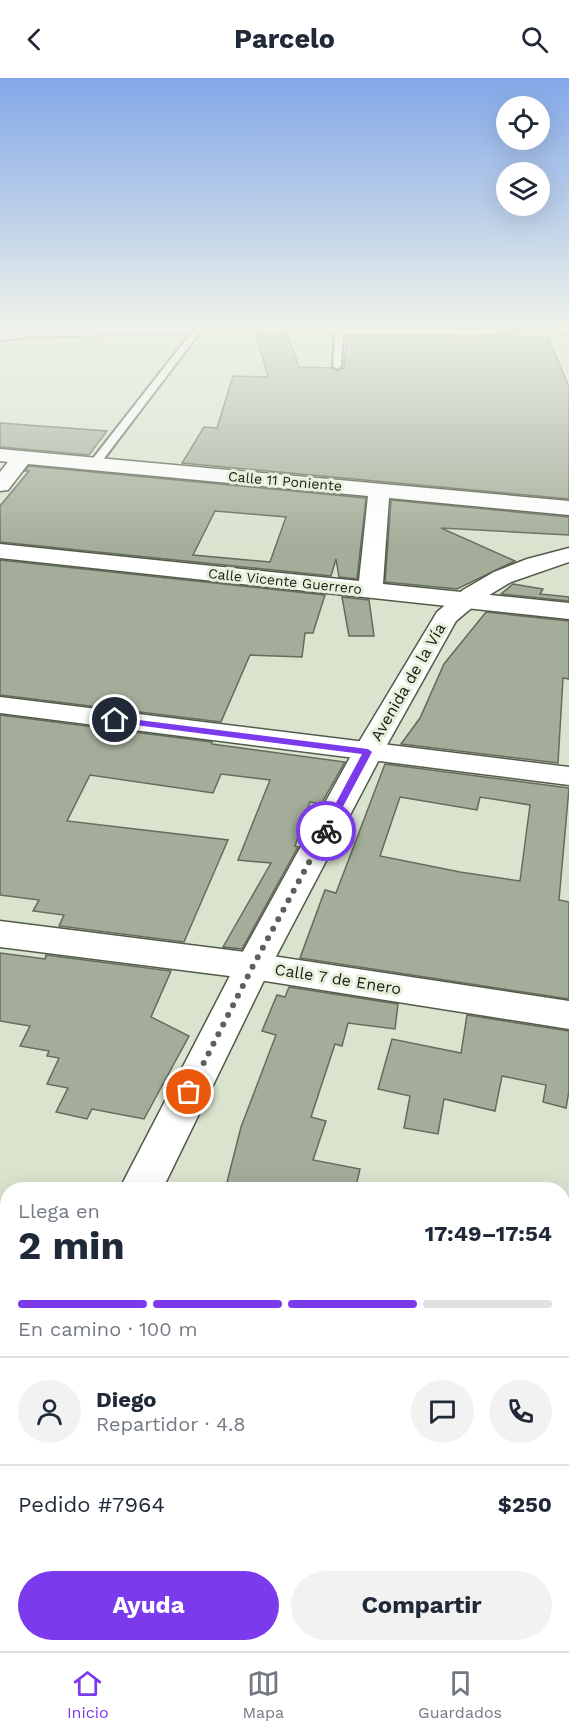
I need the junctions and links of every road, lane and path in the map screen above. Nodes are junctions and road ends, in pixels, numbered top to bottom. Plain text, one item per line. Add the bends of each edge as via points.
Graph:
1 (142, 401) edge
2 (0, 455) edge
3 (24, 456) junction
4 (95, 463) junction
5 (0, 485) edge
6 (379, 490) junction
7 (569, 508) edge
8 (0, 551) edge
9 (569, 555) edge
10 (370, 589) junction
11 (463, 599) junction
12 (569, 611) edge
13 (0, 705) edge
14 (368, 752) junction
15 (569, 776) edge
16 (0, 934) edge
17 (253, 966) junction
18 (569, 1015) edge
19 (144, 1182) edge

1 - 4 lane
2 - 3 street, Calle 11 Poniente
3 - 4 street, Calle 11 Poniente
3 - 5 street
4 - 6 street, Calle 11 Poniente
6 - 7 street, Calle 11 Poniente
6 - 10 street
8 - 10 street, Calle Vicente Guerrero
9 - 11 street, Avenida de la Vía via 506,576
10 - 11 street, Calle Vicente Guerrero
11 - 12 street, Calle Vicente Guerrero
11 - 14 street, Avenida de la Vía via 446,617
13 - 14 street
14 - 15 street
14 - 17 street, Avenida de la Vía
16 - 17 street, Calle 7 de Enero
17 - 18 street, Calle 7 de Enero
17 - 19 street, Avenida de la Vía

